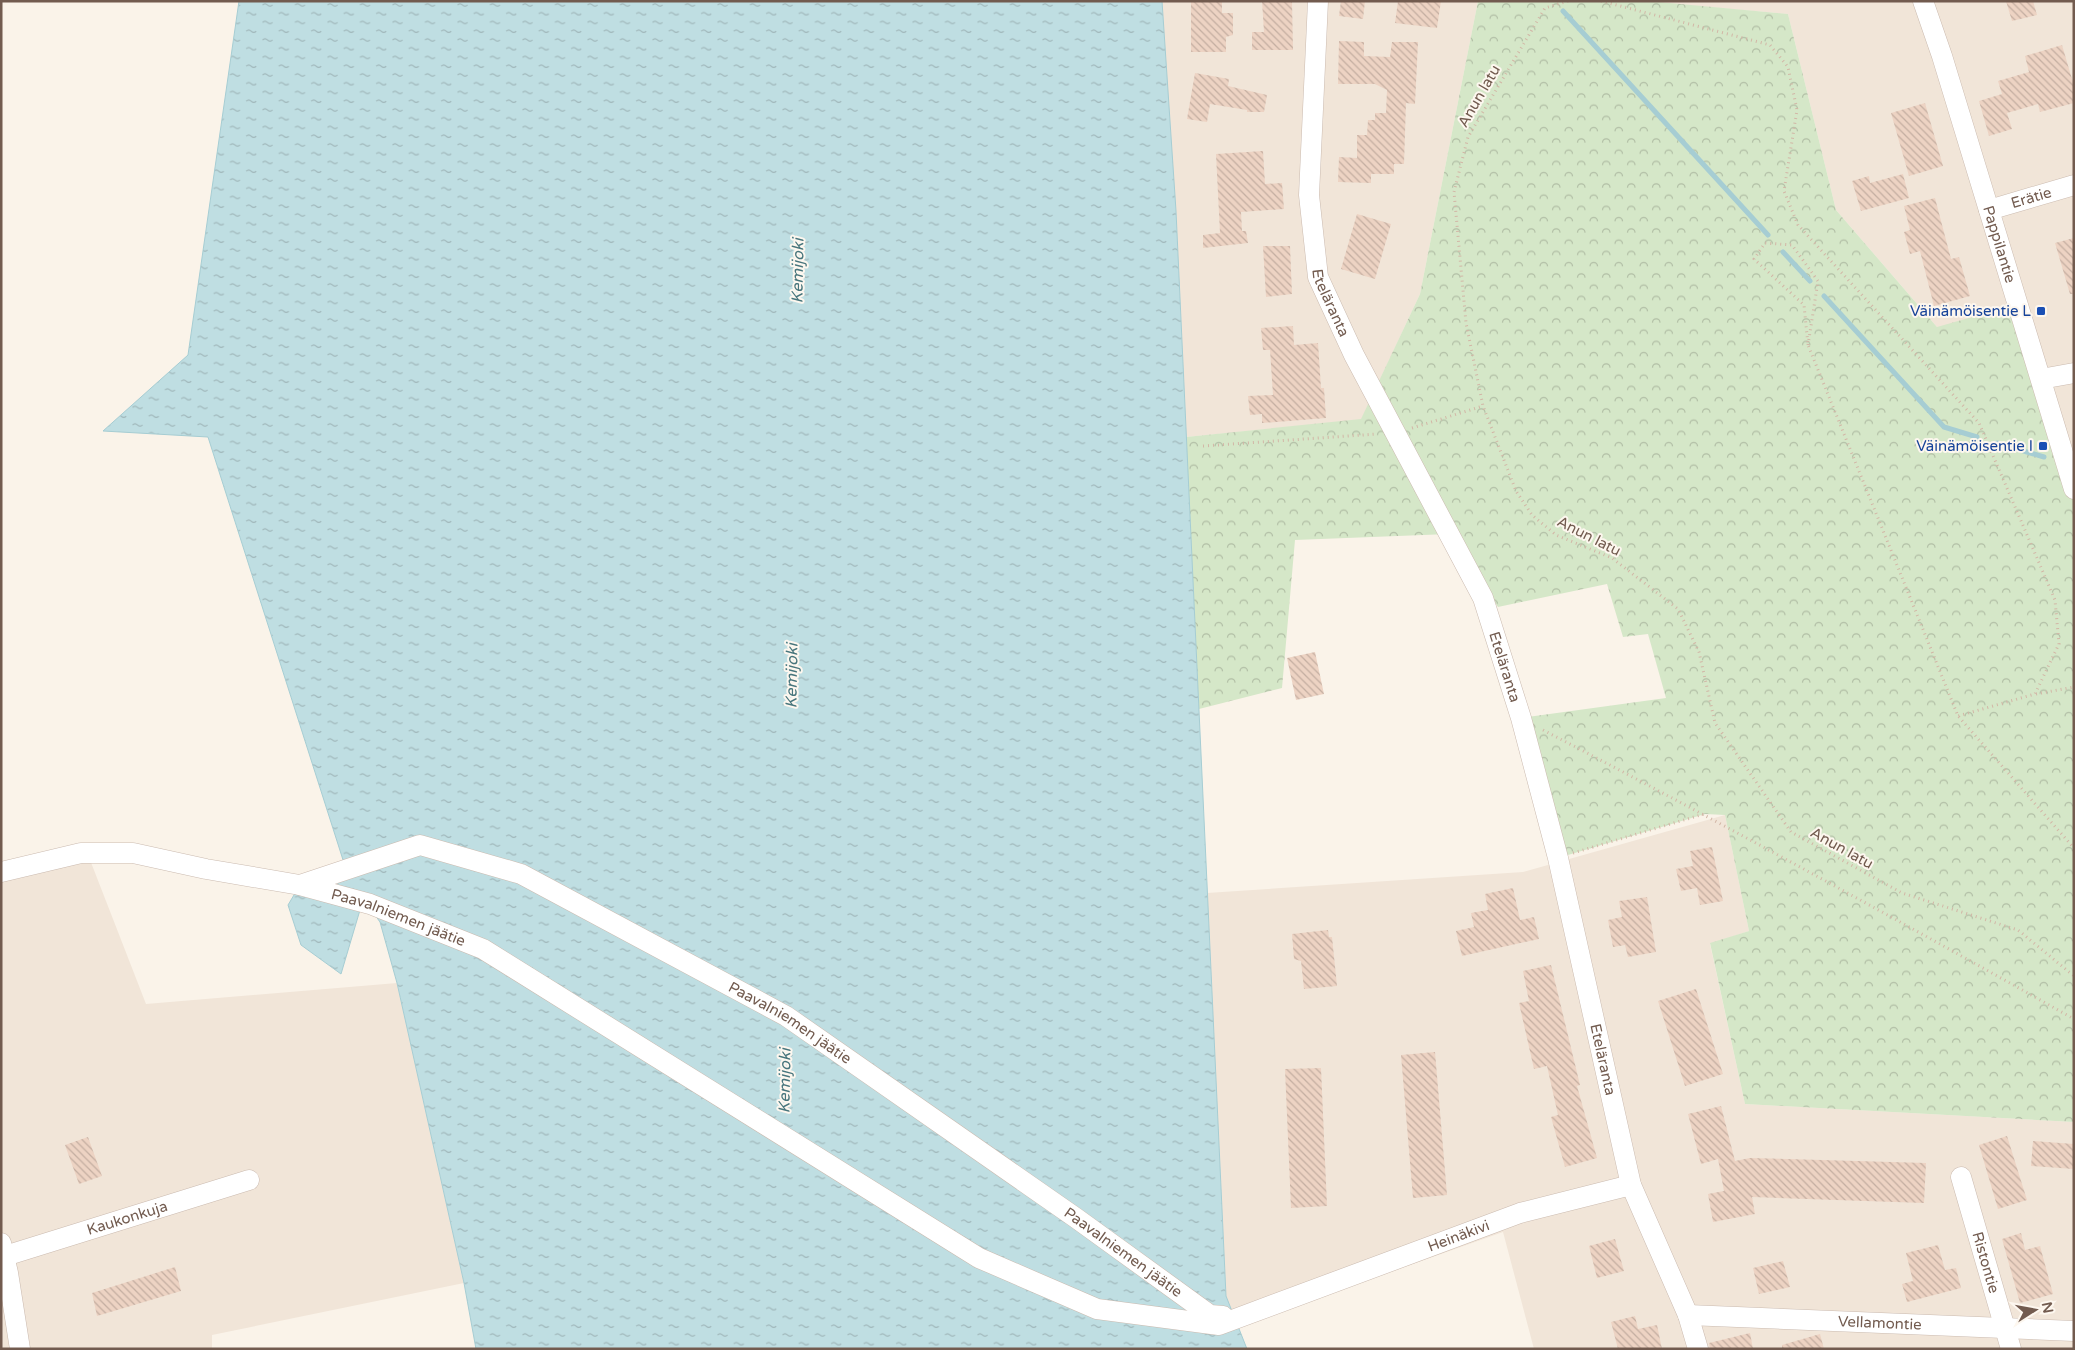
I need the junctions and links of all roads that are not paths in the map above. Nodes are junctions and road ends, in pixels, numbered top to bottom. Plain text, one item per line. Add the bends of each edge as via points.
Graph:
1 (1318, 1) edge
2 (1923, 1) edge
3 (2074, 185) edge
4 (1989, 210) junction
5 (2074, 373) edge
6 (2041, 379) junction
7 (2074, 489) edge
8 (1, 872) edge
9 (300, 885) junction
10 (1961, 1177) dead end
11 (249, 1180) dead end
12 (1631, 1185) junction
13 (3, 1250) edge
14 (1289, 1297) joint
15 (1688, 1315) junction
16 (1235, 1317) junction
17 (2004, 1327) junction
18 (2074, 1331) edge
19 (20, 1349) edge
20 (1698, 1349) edge
21 (2011, 1349) edge

1 - 12 street, Eteläranta via 1310,195 1318,277 1354,355 1483,598 1521,718 1558,858
2 - 4 street, Pappilantie
3 - 4 street, Erätie
4 - 6 street, Pappilantie
5 - 6 street
6 - 7 street, Pappilantie
8 - 9 street, Paavalniemen jäätie via 80,853 133,853
9 - 16 street, Paavalniemen jäätie via 370,904 483,949 979,1258 1097,1309 1219,1325
9 - 16 street, Paavalniemen jäätie via 420,845 521,874 786,1016 1076,1218 1210,1316
10 - 17 street, Ristontie
11 - 13 street, Kaukonkuja
12 - 14 street, Heinäkivi via 1520,1213
12 - 15 street, Eteläranta
13 - 19 street
14 - 16 street, Paavalniemen jäätie
15 - 17 street, Vellamontie
15 - 20 street, Eteläranta
17 - 18 street, Vellamontie
17 - 21 street, Ristontie

